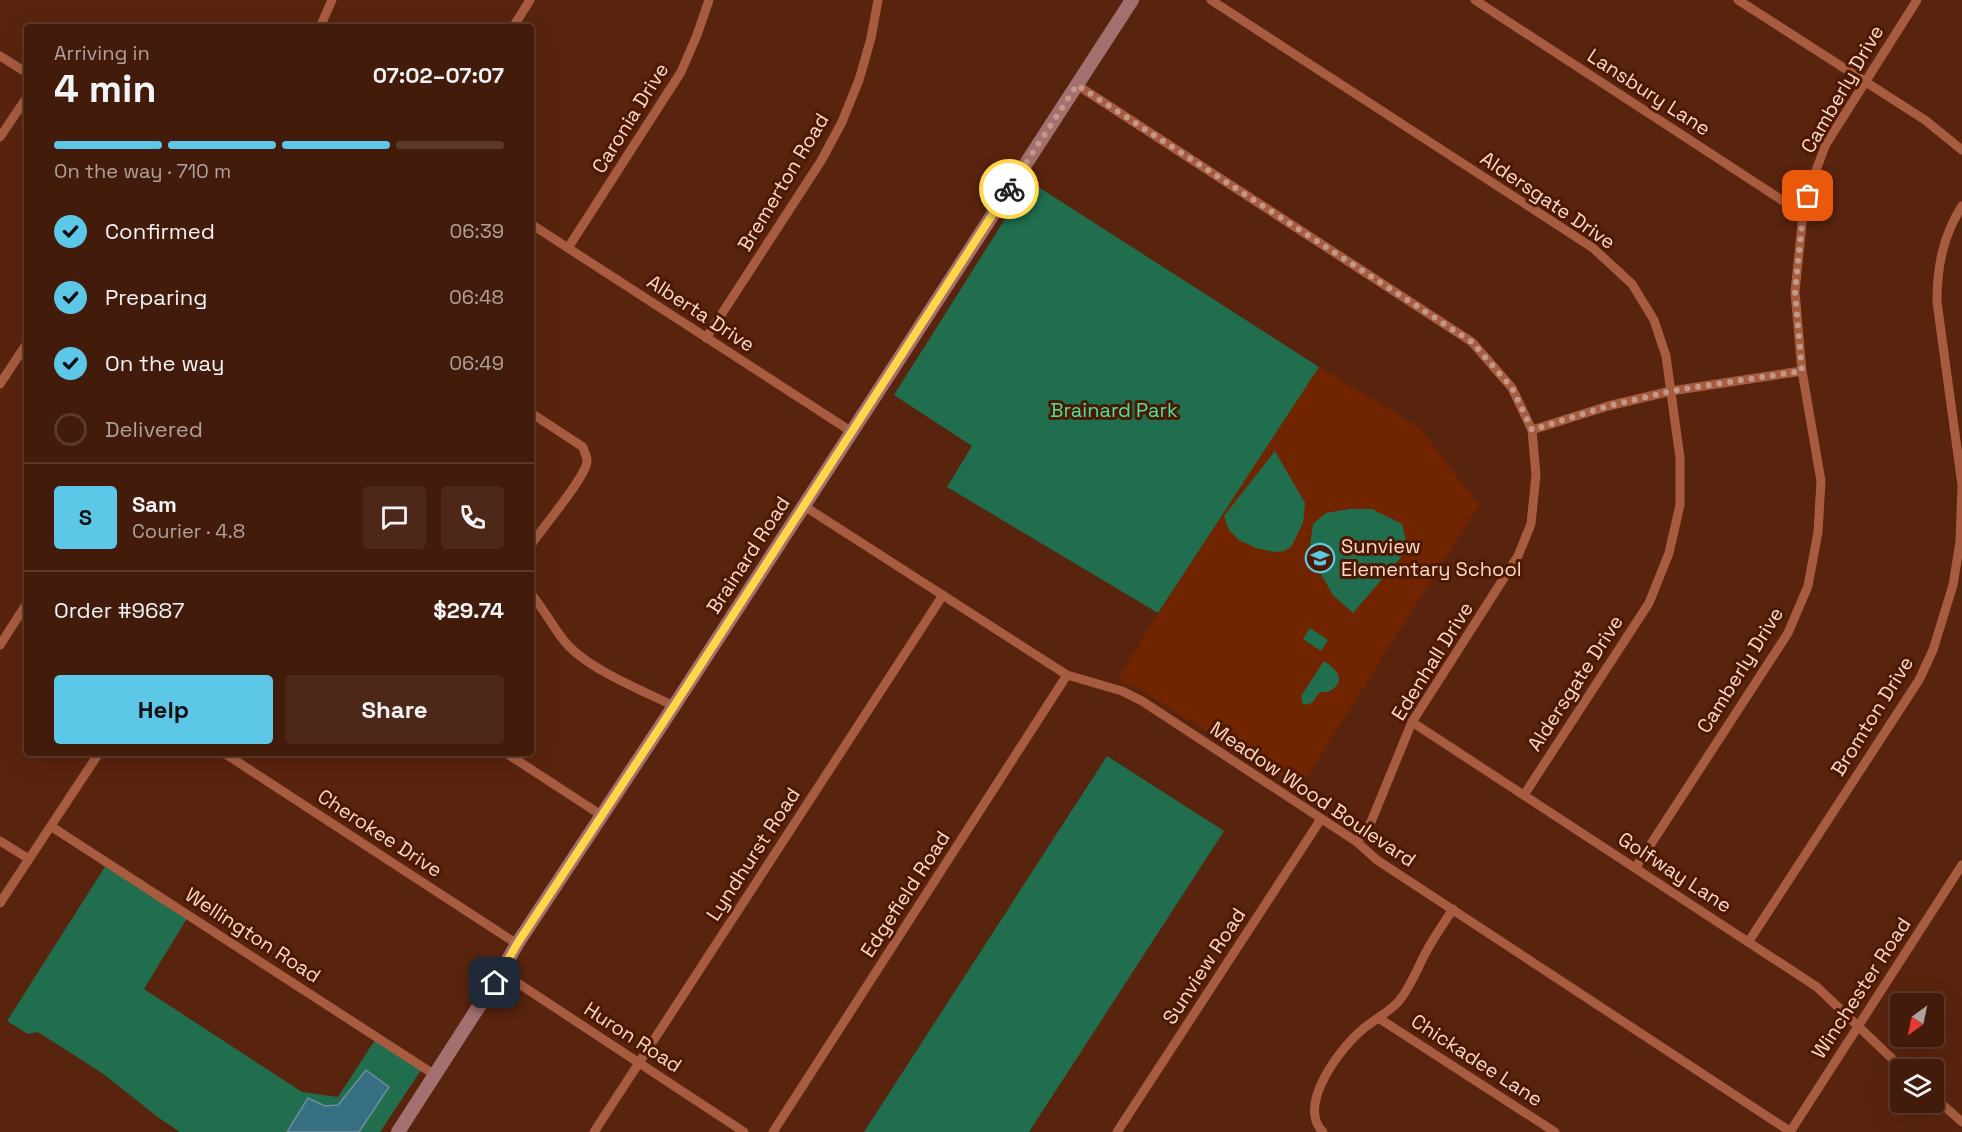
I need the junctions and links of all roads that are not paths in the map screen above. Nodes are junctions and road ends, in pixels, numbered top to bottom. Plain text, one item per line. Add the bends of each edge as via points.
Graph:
1 (332, 0) edge
2 (530, 0) edge
3 (709, 0) edge
4 (878, 0) edge
5 (1132, 0) edge
6 (1210, 0) edge
7 (1475, 0) edge
8 (1738, 0) edge
9 (1917, 0) edge
10 (321, 24) edge
11 (515, 24) edge
12 (0, 56) edge
13 (24, 71) edge
14 (1864, 82) junction
15 (1077, 85) junction
16 (24, 101) edge
17 (0, 137) edge
18 (1962, 150) edge
19 (1962, 206) edge
20 (1803, 214) junction
21 (534, 226) edge
22 (568, 248) junction
23 (706, 338) junction
24 (24, 348) edge
25 (1802, 371) junction
26 (0, 384) edge
27 (1671, 391) junction
28 (534, 415) edge
29 (1532, 430) junction
30 (852, 432) junction
31 (804, 506) junction
32 (534, 540) edge
33 (944, 595) junction
34 (534, 598) edge
35 (24, 608) edge
36 (0, 645) edge
37 (1067, 675) junction
38 (674, 706) junction
39 (1412, 722) junction
40 (97, 756) edge
41 (229, 756) edge
42 (511, 756) edge
43 (1524, 795) junction
44 (601, 814) junction
45 (1321, 819) junction
46 (52, 827) junction
47 (0, 841) edge
48 (1357, 842) junction
49 (29, 859) junction
50 (1962, 865) edge
51 (1636, 867) junction
52 (0, 903) edge
53 (1453, 909) junction
54 (1749, 941) junction
55 (517, 944) junction
56 (501, 972) junction
57 (1380, 1019) junction
58 (1858, 1026) junction
59 (1892, 1059) edge
60 (639, 1062) junction
61 (435, 1075) junction
62 (1944, 1106) edge
63 (1962, 1122) edge
64 (398, 1132) edge
65 (594, 1132) edge
66 (744, 1132) edge
67 (773, 1132) edge
68 (1117, 1132) edge
69 (1323, 1132) edge
70 (1555, 1132) edge
71 (1790, 1132) edge

1 - 10 street
2 - 11 street
3 - 22 street, Caronia Drive via 681,72
4 - 23 street, Bremerton Road via 859,80 842,122 821,161
5 - 15 main road, Brainard Road
6 - 27 street, Aldersgate Drive via 1593,248 1632,284 1654,320 1666,356
7 - 20 street, Lansbury Lane
8 - 14 street
9 - 14 street, Camberly Drive
12 - 13 street
14 - 18 street
14 - 20 street, Camberly Drive via 1826,144
15 - 29 street, Edenhall Drive via 1472,342 1512,388
15 - 30 main road, Brainard Road
16 - 17 street
19 - 54 street, Bromton Drive via 1941,249 1937,279 1962,485 1960,542 1953,585 1933,650 1919,680
20 - 25 street, Camberly Drive via 1795,292
21 - 22 street, Alberta Drive
22 - 23 street, Alberta Drive
23 - 30 street, Alberta Drive
24 - 26 street
25 - 27 street
25 - 51 street, Camberly Drive via 1821,481 1818,532 1808,586 1788,633
27 - 29 street
27 - 43 street, Aldersgate Drive via 1680,458 1680,505 1669,553 1649,603
28 - 32 street via 583,447 587,462 579,482
29 - 39 street, Edenhall Drive via 1536,475 1531,524 1518,556
30 - 31 main road, Brainard Road
31 - 33 street, Meadow Wood Boulevard
31 - 38 main road, Brainard Road
33 - 37 street, Meadow Wood Boulevard
33 - 60 street, Lyndhurst Road
34 - 38 street via 566,644 616,678
35 - 36 street
37 - 45 street, Meadow Wood Boulevard via 1142,701
37 - 67 street, Edgefield Road
38 - 44 main road, Brainard Road
39 - 43 street, Golfway Lane
39 - 48 street, Edenhall Drive via 1371,822
40 - 46 street
41 - 55 street, Cherokee Drive
42 - 44 street
43 - 51 street, Golfway Lane
44 - 55 main road, Brainard Road
45 - 48 street, Meadow Wood Boulevard
45 - 68 street, Sunview Road
46 - 49 street
46 - 61 street, Wellington Road
47 - 49 street
48 - 53 street, Meadow Wood Boulevard via 1377,860
49 - 52 street
50 - 58 street, Winchester Road
51 - 54 street, Golfway Lane
53 - 57 street via 1399,1000
53 - 71 street, Meadow Wood Boulevard
54 - 58 street, Golfway Lane via 1817,987
55 - 56 main road, Brainard Road
56 - 60 street, Huron Road
56 - 61 main road, Brainard Road
57 - 69 street via 1346,1045 1324,1079 1315,1103 1317,1123
57 - 70 street, Chickadee Lane
58 - 59 street, Golfway Lane
58 - 71 street, Winchester Road
60 - 65 street, Lyndhurst Road
60 - 66 street, Huron Road
61 - 64 main road, Brainard Road
62 - 63 street

